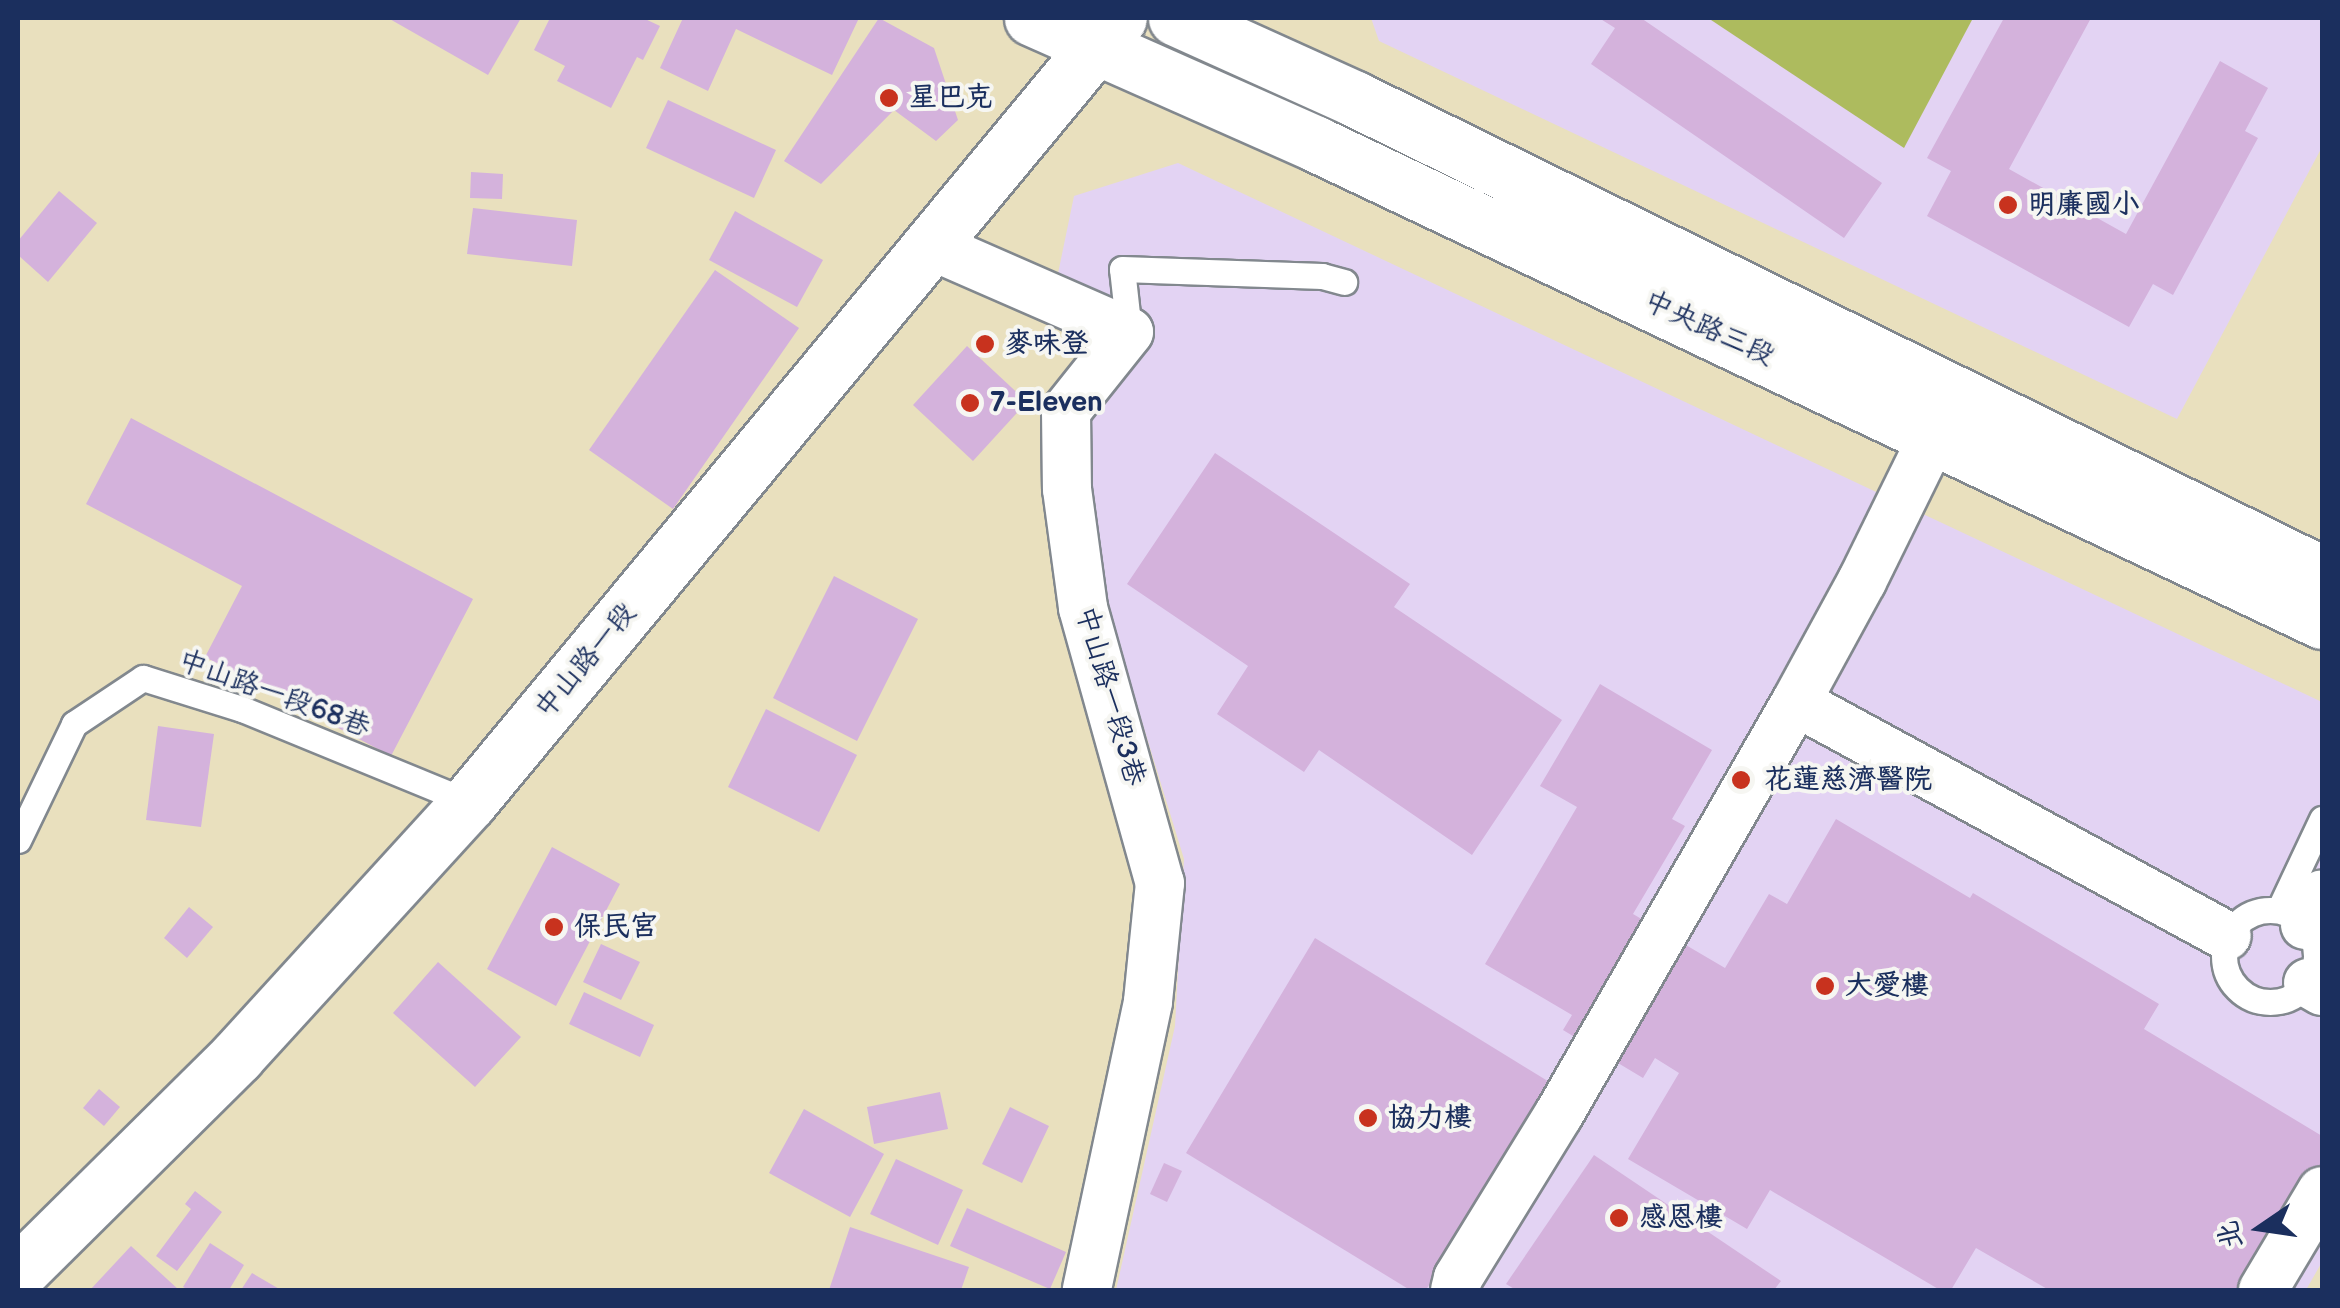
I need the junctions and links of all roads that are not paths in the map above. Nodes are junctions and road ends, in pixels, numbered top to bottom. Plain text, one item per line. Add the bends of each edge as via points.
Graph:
1 (1032, 18) edge
2 (1176, 18) edge
3 (1105, 32) edge
4 (930, 245) junction
5 (1344, 282) dead end
6 (1129, 332) junction
7 (1082, 364) dead end
8 (1945, 414) junction
9 (2322, 574) edge
10 (2322, 622) edge
11 (1796, 702) junction
12 (469, 802) junction
13 (2322, 819) edge
14 (18, 840) edge
15 (2302, 910) edge
16 (2227, 936) junction
17 (2315, 987) edge
18 (2322, 1191) edge
19 (18, 1273) edge
20 (1087, 1290) edge
21 (1455, 1290) edge
22 (2263, 1290) edge

1 - 3 street, 中央路三段
2 - 8 street, 中央路三段 via 1355,99
3 - 4 street, 中山路一段
3 - 8 street, 中央路三段 via 1316,144
4 - 6 street
4 - 12 street, 中山路一段
5 - 6 lane via 1122,269
6 - 7 lane
6 - 20 street, 中山路一段3巷 via 1066,411 1066,489 1083,608 1160,883 1148,1002
8 - 9 street, 中央路三段
8 - 10 street, 中央路三段
8 - 11 street
11 - 16 street
11 - 21 street
12 - 14 lane, 中山路一段68巷 via 242,709 143,678 74,724
12 - 19 street, 中山路一段 via 237,1056
13 - 15 lane
15 - 16 lane via 2248,914
15 - 17 lane via 2316,954
16 - 17 lane via 2224,967 2240,992 2268,1003
18 - 22 street

